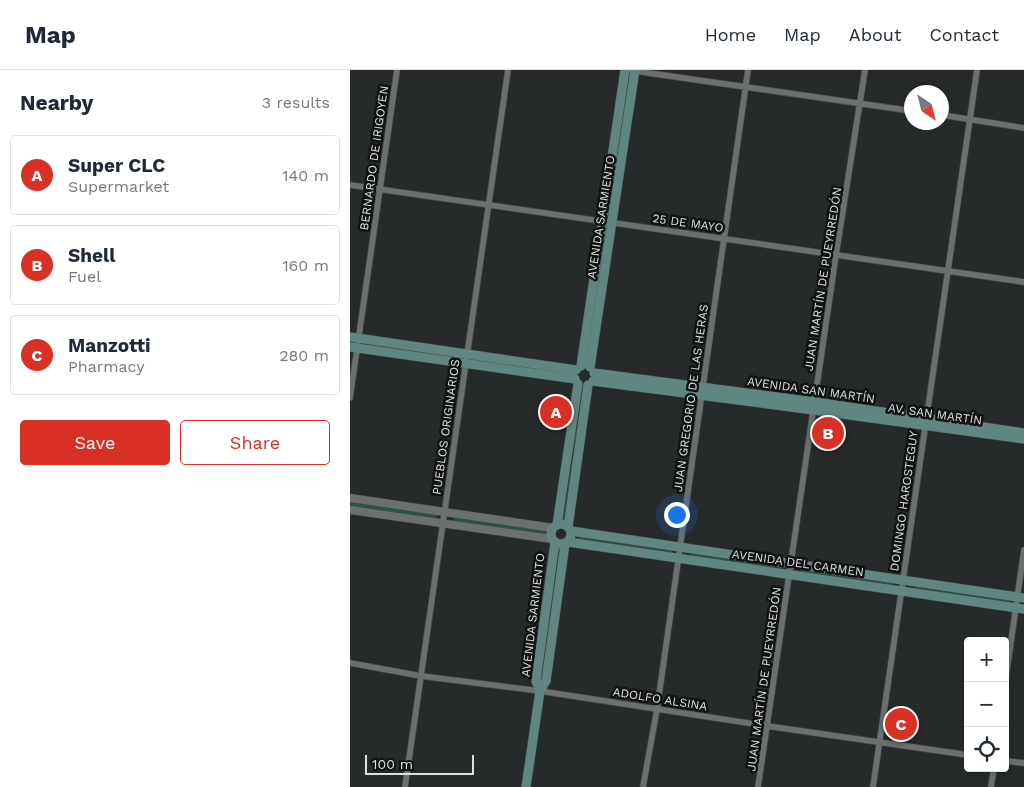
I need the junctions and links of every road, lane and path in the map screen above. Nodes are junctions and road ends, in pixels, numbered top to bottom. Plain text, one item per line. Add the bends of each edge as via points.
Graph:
1 (397, 70) edge
2 (508, 70) edge
3 (631, 70) edge
4 (748, 70) edge
5 (865, 70) edge
6 (977, 70) edge
7 (745, 87) junction
8 (860, 102) junction
9 (904, 110) edge
10 (949, 117) edge
11 (970, 120) junction
12 (1024, 128) edge
13 (350, 185) edge
14 (380, 189) junction
15 (489, 205) junction
16 (603, 222) junction
17 (613, 223) junction
18 (724, 238) junction
19 (836, 255) junction
20 (948, 271) junction
21 (1024, 282) edge
22 (354, 343) edge
23 (466, 359) junction
24 (584, 376) junction
25 (702, 392) junction
26 (350, 398) edge
27 (814, 406) junction
28 (926, 422) junction
29 (1024, 433) edge
30 (1024, 440) edge
31 (350, 498) edge
32 (350, 510) edge
33 (444, 512) junction
34 (443, 523) junction
35 (555, 527) junction
36 (569, 529) junction
37 (553, 541) junction
38 (567, 543) junction
39 (680, 547) junction
40 (1024, 550) edge
41 (679, 558) junction
42 (791, 563) junction
43 (789, 575) junction
44 (903, 580) junction
45 (901, 591) junction
46 (1021, 598) edge
47 (1020, 609) edge
48 (350, 663) edge
49 (421, 676) junction
50 (1005, 682) edge
51 (540, 691) junction
52 (657, 709) junction
53 (767, 726) junction
54 (880, 743) junction
55 (964, 755) edge
56 (1009, 761) edge
57 (1024, 763) edge
58 (993, 772) edge
59 (405, 787) edge
60 (526, 787) edge
61 (642, 787) edge
62 (758, 787) edge
63 (873, 787) edge
64 (991, 787) edge

1 - 14 street, BERNARDO DE IRIGOYEN
2 - 15 street, PUEBLOS ORIGINARIOS
3 - 7 street
3 - 16 main road, AVENIDA SARMIENTO
3 - 17 main road, AVENIDA SARMIENTO
4 - 7 street, JUAN GREGORIO DE LAS HERAS
5 - 8 street, JUAN MARTÍN DE PUEYRREDÓN
6 - 11 street, DOMINGO HAROSTEGUY
7 - 8 street
7 - 18 street, JUAN GREGORIO DE LAS HERAS
8 - 9 street
8 - 19 street, JUAN MARTÍN DE PUEYRREDÓN
10 - 11 street
11 - 12 street
11 - 20 street, DOMINGO HAROSTEGUY
13 - 14 street, 25 DE MAYO
14 - 15 street, 25 DE MAYO
14 - 22 street, BERNARDO DE IRIGOYEN
15 - 16 street, 25 DE MAYO
15 - 23 street, PUEBLOS ORIGINARIOS
16 - 17 street, 25 DE MAYO
16 - 24 main road, AVENIDA SARMIENTO
17 - 18 street, 25 DE MAYO
17 - 24 main road, AVENIDA SARMIENTO
18 - 19 street, 25 DE MAYO
18 - 25 street, JUAN GREGORIO DE LAS HERAS
19 - 20 street, 25 DE MAYO
19 - 27 street, JUAN MARTÍN DE PUEYRREDÓN
20 - 21 street, 25 DE MAYO
20 - 28 street, DOMINGO HAROSTEGUY
22 - 23 main road, AVENIDA SAN MARTÍN
22 - 26 street, BERNARDO DE IRIGOYEN
23 - 24 main road, AVENIDA SAN MARTÍN
23 - 33 street, PUEBLOS ORIGINARIOS
24 - 25 main road, AVENIDA SAN MARTÍN
24 - 35 main road, AVENIDA SARMIENTO
24 - 36 main road, AVENIDA SARMIENTO
25 - 27 main road, AVENIDA SAN MARTÍN
25 - 39 street, JUAN GREGORIO DE LAS HERAS
27 - 28 main road, AVENIDA SAN MARTÍN
27 - 42 street, JUAN MARTÍN DE PUEYRREDÓN
28 - 29 main road, AVENIDA SAN MARTÍN
28 - 30 main road, AV. SAN MARTÍN
28 - 44 street, DOMINGO HAROSTEGUY
31 - 33 street
32 - 34 street
33 - 34 street, PUEBLOS ORIGINARIOS
33 - 35 street
34 - 37 street
34 - 49 street, PUEBLOS ORIGINARIOS
35 - 36 main road via 563,524
35 - 37 main road via 551,534
36 - 38 main road via 571,538
36 - 39 main road, AVENIDA DEL CARMEN
37 - 38 main road
37 - 51 main road, AVENIDA SARMIENTO via 536,680
38 - 41 main road, AVENIDA DEL CARMEN
38 - 51 main road, AVENIDA SARMIENTO via 546,682
39 - 41 street, JUAN GREGORIO DE LAS HERAS
39 - 42 main road, AVENIDA DEL CARMEN
40 - 46 street
41 - 43 main road, AVENIDA DEL CARMEN
41 - 52 street, JUAN GREGORIO DE LAS HERAS
42 - 43 street, JUAN MARTÍN DE PUEYRREDÓN
42 - 44 main road, AVENIDA DEL CARMEN
43 - 45 main road, AVENIDA DEL CARMEN
43 - 53 street, JUAN MARTÍN DE PUEYRREDÓN
44 - 45 street, DOMINGO HAROSTEGUY
44 - 46 main road, AVENIDA DEL CARMEN
45 - 47 main road, AVENIDA DEL CARMEN
45 - 54 street, DOMINGO HAROSTEGUY
46 - 47 street
47 - 50 street
48 - 49 street, ADOLFO ALSINA
49 - 51 street, ADOLFO ALSINA
49 - 59 street, PUEBLOS ORIGINARIOS
51 - 52 street, ADOLFO ALSINA
51 - 60 main road, AVENIDA SARMIENTO
52 - 53 street, ADOLFO ALSINA
52 - 61 street, JUAN GREGORIO DE LAS HERAS
53 - 54 street, ADOLFO ALSINA
53 - 62 street, JUAN MARTÍN DE PUEYRREDÓN
54 - 55 street, ADOLFO ALSINA
54 - 63 street, DOMINGO HAROSTEGUY
56 - 57 street
58 - 64 street

